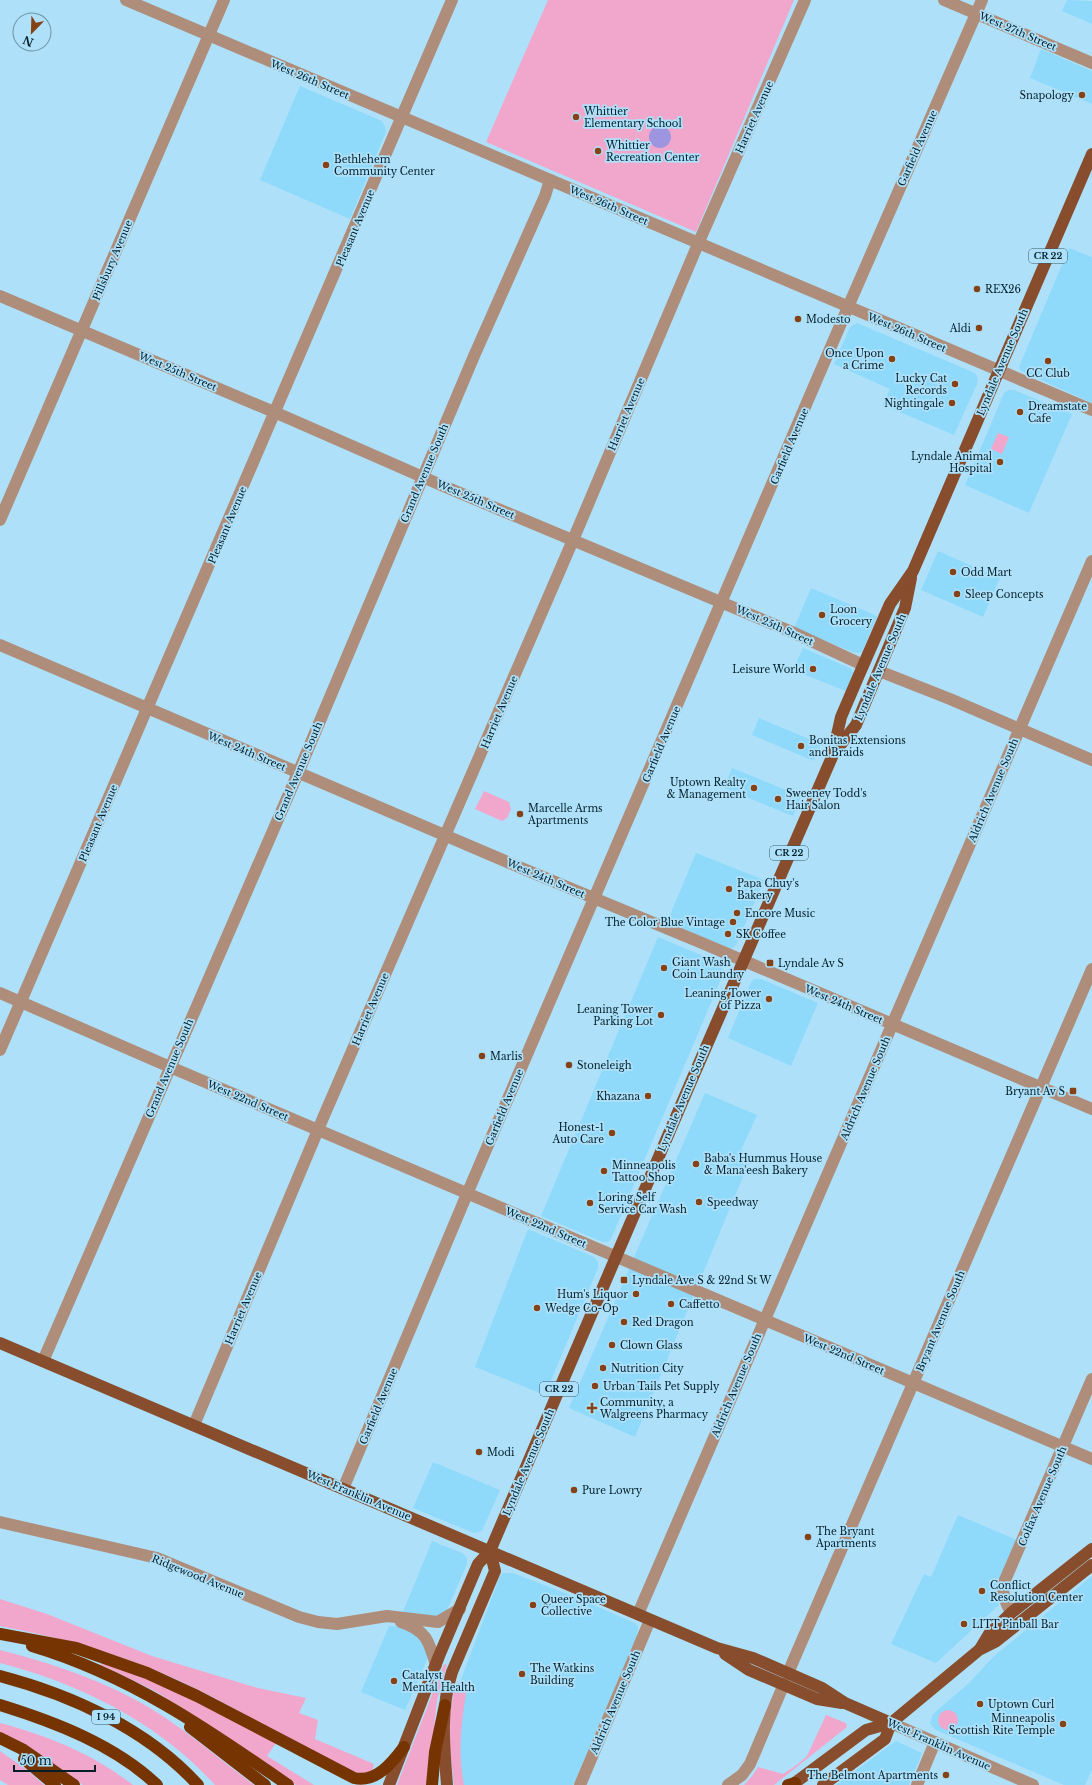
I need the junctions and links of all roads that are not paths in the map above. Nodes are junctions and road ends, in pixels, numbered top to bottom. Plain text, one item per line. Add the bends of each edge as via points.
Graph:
1 (126, 0) edge
2 (224, 0) edge
3 (452, 0) edge
4 (805, 0) edge
5 (944, 0) edge
6 (982, 0) edge
7 (976, 13) junction
8 (209, 35) junction
9 (1092, 62) edge
10 (402, 118) junction
11 (1092, 154) edge
12 (549, 185) junction
13 (698, 244) junction
14 (0, 296) edge
15 (848, 307) junction
16 (82, 330) junction
17 (999, 371) junction
18 (1092, 410) edge
19 (276, 412) junction
20 (422, 477) junction
21 (0, 520) edge
22 (574, 540) junction
23 (1092, 561) edge
24 (913, 571) junction
25 (722, 602) junction
26 (0, 645) edge
27 (863, 665) junction
28 (879, 671) junction
29 (148, 708) junction
30 (1019, 729) junction
31 (832, 757) junction
32 (1092, 760) edge
33 (298, 773) junction
34 (445, 835) junction
35 (595, 899) junction
36 (743, 960) junction
37 (1092, 969) edge
38 (0, 993) edge
39 (21, 1001) junction
40 (892, 1024) junction
41 (0, 1050) edge
42 (170, 1067) junction
43 (1040, 1087) junction
44 (1092, 1109) edge
45 (318, 1130) junction
46 (467, 1194) junction
47 (616, 1257) junction
48 (764, 1320) junction
49 (0, 1343) edge
50 (43, 1361) junction
51 (1092, 1379) edge
52 (914, 1383) junction
53 (194, 1425) junction
54 (1063, 1447) junction
55 (1092, 1459) edge
56 (343, 1489) junction
57 (0, 1522) edge
58 (1092, 1549) edge
59 (490, 1551) junction
60 (1092, 1565) edge
61 (460, 1608) junction
62 (1011, 1613) junction
63 (638, 1614) junction
64 (370, 1618) junction
65 (650, 1620) junction
66 (0, 1634) edge
67 (0, 1637) edge
68 (717, 1648) junction
69 (979, 1650) junction
70 (436, 1665) junction
71 (788, 1673) junction
72 (104, 1674) junction
73 (0, 1676) edge
74 (784, 1684) junction
75 (845, 1703) junction
76 (0, 1705) edge
77 (445, 1705) junction
78 (891, 1723) junction
79 (0, 1738) edge
80 (0, 1742) edge
81 (935, 1742) junction
82 (404, 1747) junction
83 (792, 1784) edge
84 (55, 1785) edge
85 (74, 1785) edge
86 (157, 1785) edge
87 (198, 1785) edge
88 (265, 1785) edge
89 (288, 1785) edge
90 (389, 1785) edge
91 (432, 1785) edge
92 (447, 1785) edge
93 (580, 1785) edge
94 (728, 1785) edge
95 (823, 1785) edge
96 (917, 1785) edge
97 (1033, 1785) edge

1 - 8 street, West 26th Street
2 - 8 street, Pillsbury Avenue
3 - 10 street, Pleasant Avenue
4 - 13 street, Harriet Avenue
5 - 7 street, West 27th Street
6 - 7 street, Garfield Avenue
7 - 9 street, West 27th Street
7 - 15 street, Garfield Avenue
8 - 10 street, West 26th Street
8 - 16 street, Pillsbury Avenue
10 - 12 street, West 26th Street
10 - 19 street, Pleasant Avenue
11 - 17 main road, Lyndale Avenue South / CR 22
12 - 13 street, West 26th Street
12 - 20 street, Grand Avenue South
13 - 15 street, West 26th Street
13 - 22 street, Harriet Avenue
14 - 16 street, West 25th Street
15 - 17 street, West 26th Street
15 - 25 street, Garfield Avenue
16 - 19 street, West 25th Street
16 - 21 street, Pillsbury Avenue
17 - 18 street, West 26th Street
17 - 24 main road, Lyndale Avenue South / CR 22
19 - 20 street, West 25th Street
19 - 29 street, Pleasant Avenue
20 - 22 street, West 25th Street
20 - 33 street, Grand Avenue South
22 - 25 street, West 25th Street
22 - 34 street, Harriet Avenue
23 - 30 street, Aldrich Avenue South
24 - 27 main road, Lyndale Avenue South / CR 22 via 890,604
24 - 28 main road, Lyndale Avenue South / CR 22 via 905,608
25 - 27 street, West 25th Street
25 - 35 street, Garfield Avenue
26 - 29 street, West 24th Street
27 - 31 main road, Lyndale Avenue South / CR 22 via 841,717
28 - 30 street
28 - 31 main road, Lyndale Avenue South / CR 22 via 856,725
29 - 33 street, West 24th Street
29 - 39 street, Pleasant Avenue
30 - 32 street
30 - 40 street, Aldrich Avenue South
31 - 36 main road, Lyndale Avenue South / CR 22
33 - 34 street, West 24th Street
33 - 42 street, Grand Avenue South
34 - 35 street, West 24th Street
34 - 45 street, Harriet Avenue
35 - 36 street, West 24th Street
35 - 46 street, Garfield Avenue
36 - 40 street, West 24th Street
36 - 47 main road, Lyndale Avenue South / CR 22
37 - 43 street, Bryant Avenue South
38 - 39 street, West 22nd Street
39 - 41 street, Pleasant Avenue
39 - 42 street, West 22nd Street
40 - 43 street, West 24th Street
40 - 48 street, Aldrich Avenue South
42 - 45 street, West 22nd Street
42 - 50 street, Grand Avenue South
43 - 44 street, West 24th Street
43 - 52 street, Bryant Avenue South
45 - 46 street, West 22nd Street
45 - 53 street, Harriet Avenue
46 - 47 street, West 22nd Street
46 - 56 street, Garfield Avenue
47 - 48 street, West 22nd Street
47 - 59 main road, Lyndale Avenue South / CR 22
48 - 52 street, West 22nd Street
48 - 63 street, Aldrich Avenue South
49 - 50 main road, West Franklin Avenue
50 - 53 main road, West Franklin Avenue
51 - 54 street, Colfax Avenue South
52 - 54 street, West 22nd Street
52 - 71 street, Bryant Avenue South
53 - 56 main road, West Franklin Avenue
54 - 55 street, West 22nd Street
54 - 62 street, Colfax Avenue South via 1002,1587
56 - 59 main road, West Franklin Avenue
57 - 64 street, Ridgewood Avenue via 157,1558 312,1621 337,1624
58 - 62 main road
59 - 61 main road, Lyndale Avenue South via 478,1564
59 - 63 main road, West Franklin Avenue
59 - 77 main road via 495,1571 452,1672
60 - 69 main road via 995,1642
61 - 64 street, Ridgewood Avenue via 438,1622 391,1616
61 - 70 main road, Lyndale Avenue South
62 - 69 main road via 989,1634
63 - 65 main road, West Franklin Avenue
64 - 70 street, Ridgewood Avenue via 396,1620 418,1630 427,1639
65 - 68 main road, West Franklin Avenue
65 - 93 street, Aldrich Avenue South
66 - 82 highway via 76,1648 147,1673 198,1696 354,1778 368,1779 376,1775 393,1761
67 - 72 highway via 44,1650
68 - 71 main road, West Franklin Avenue via 753,1658
68 - 74 main road, West Franklin Avenue via 749,1670
69 - 78 main road
70 - 82 main road, Lyndale Avenue South
71 - 75 main road, West Franklin Avenue via 822,1688
72 - 88 highway via 162,1707
72 - 89 highway via 131,1685 177,1710
73 - 87 highway, I 94 via 67,1698 119,1724 159,1750
74 - 75 main road, West Franklin Avenue via 818,1699
74 - 94 street via 750,1764 742,1775
75 - 78 main road, West Franklin Avenue
76 - 86 highway via 80,1736 126,1761
77 - 91 highway via 435,1752
77 - 92 main road
78 - 81 street, West Franklin Avenue
78 - 83 main road via 866,1730
78 - 95 main road via 885,1739
79 - 85 highway via 22,1749
80 - 84 highway
81 - 96 street
81 - 97 street, West Franklin Avenue
82 - 90 main road, Lyndale Avenue South

